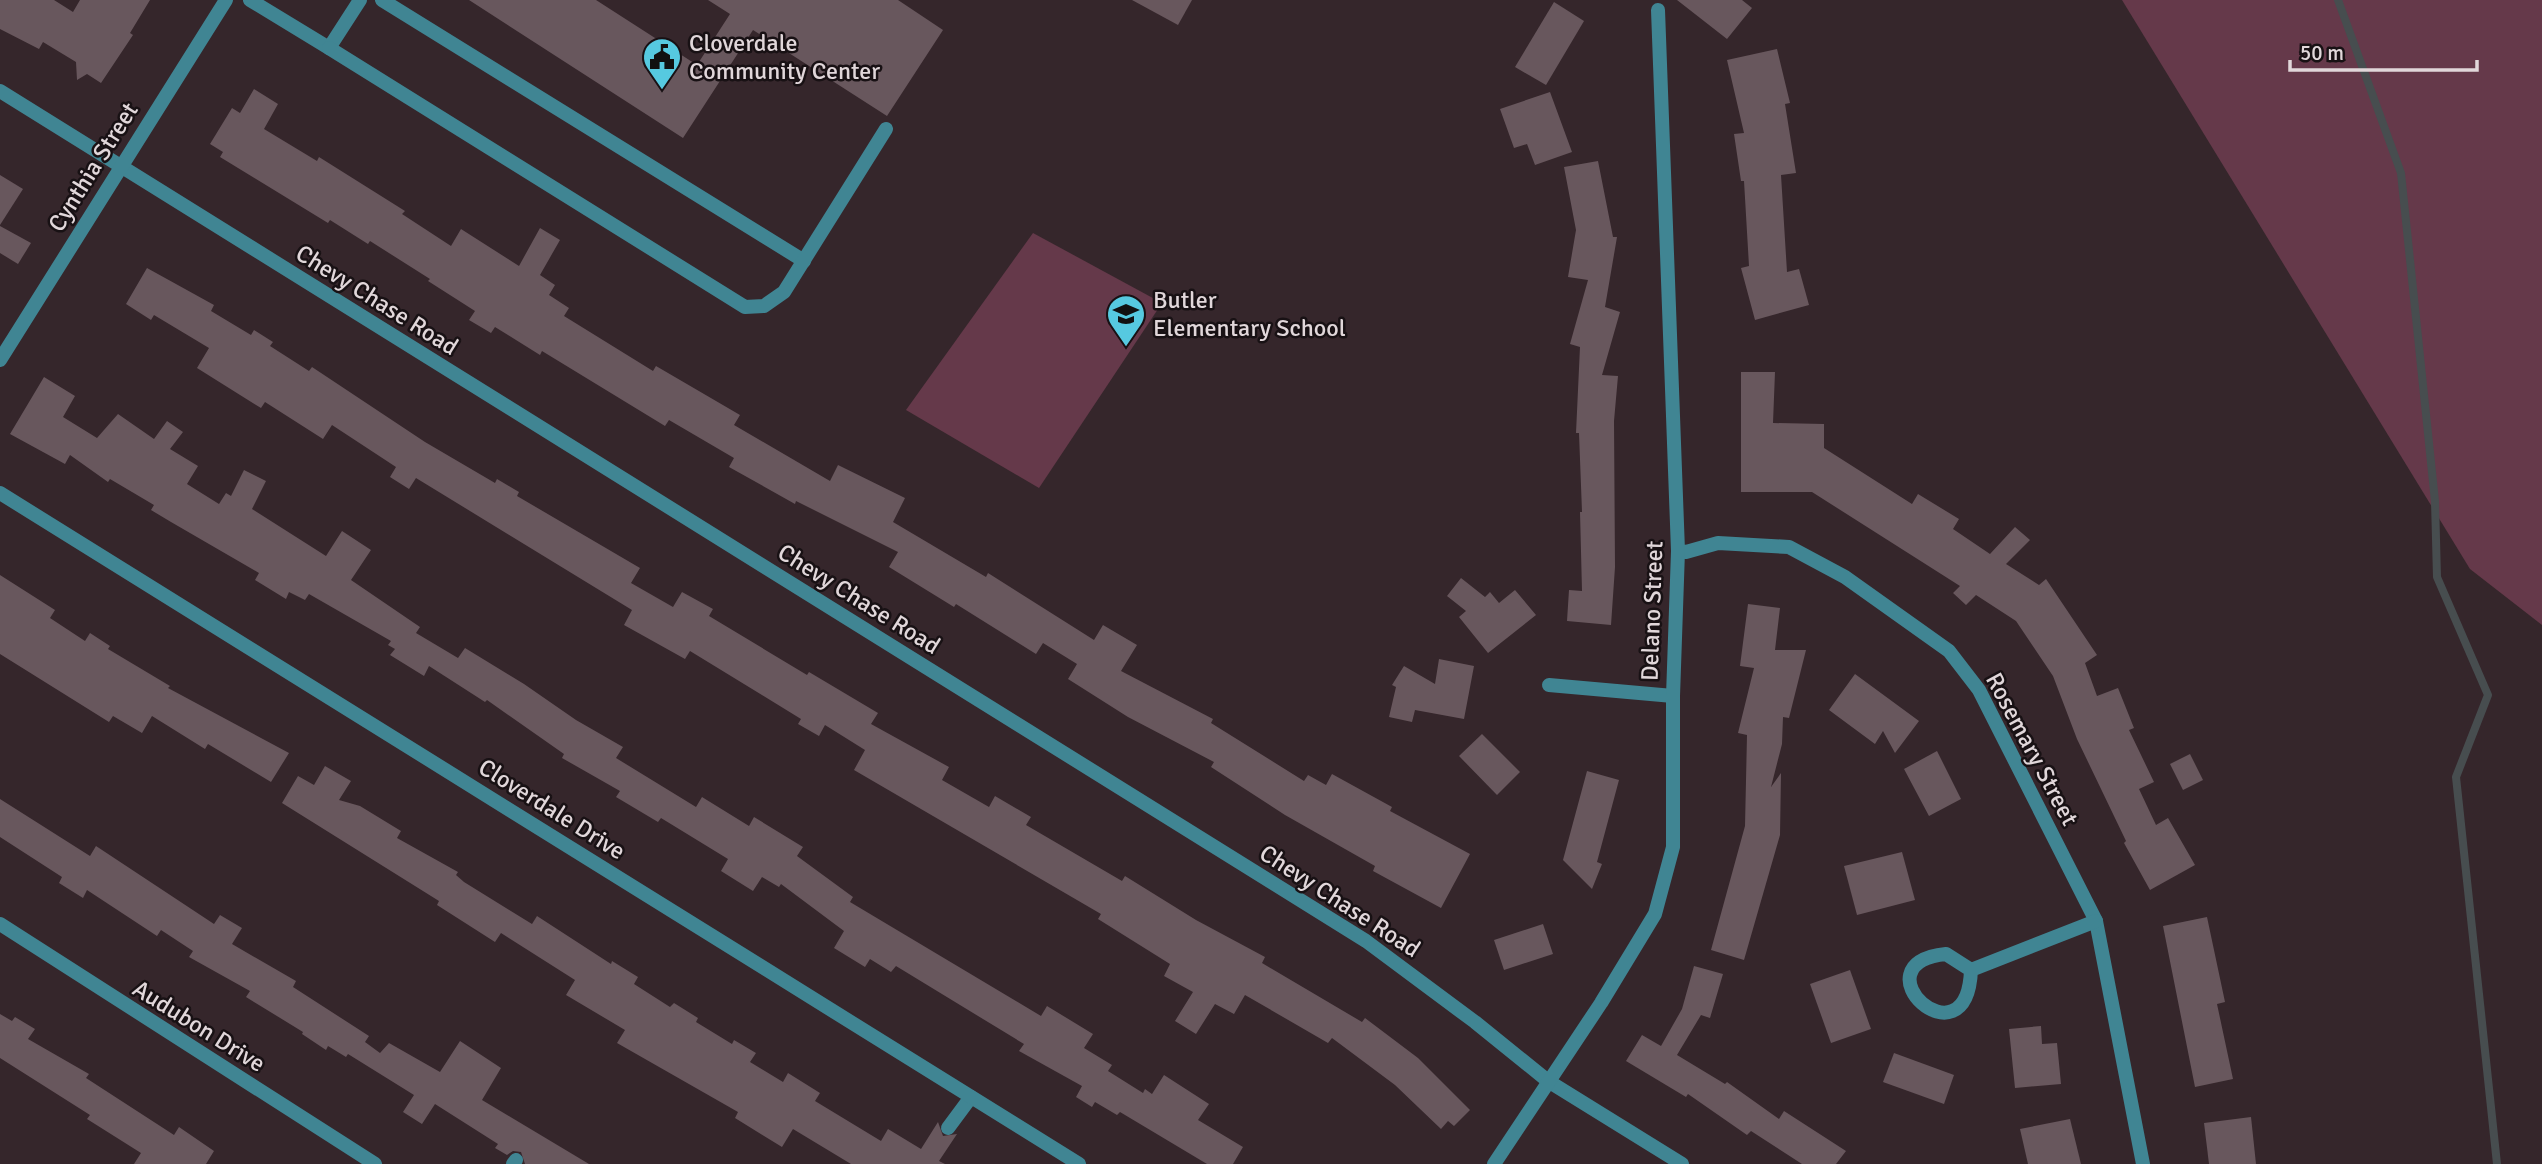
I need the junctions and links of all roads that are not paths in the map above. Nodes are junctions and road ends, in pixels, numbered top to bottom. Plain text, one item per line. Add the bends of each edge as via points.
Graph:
1 (226, 0) edge
2 (250, 0) edge
3 (360, 0) edge
4 (382, 0) edge
5 (1658, 10) dead end
6 (329, 48) junction
7 (0, 92) edge
8 (886, 129) dead end
9 (120, 167) junction
10 (804, 261) junction
11 (0, 359) edge
12 (0, 493) edge
13 (1678, 551) junction
14 (1549, 685) dead end
15 (1672, 696) junction
16 (2096, 921) junction
17 (0, 923) edge
18 (1971, 970) junction
19 (1548, 1081) junction
20 (971, 1097) junction
21 (948, 1128) dead end
22 (375, 1164) edge
23 (1079, 1164) edge
24 (1494, 1164) edge
25 (1682, 1164) edge
26 (2143, 1164) edge

1 - 9 street, Cynthia Street
2 - 6 street
3 - 6 street
4 - 10 street
5 - 13 street, Delano Street
6 - 10 street via 745,307 773,303
7 - 9 street, Chevy Chase Road
8 - 10 street
9 - 11 street, Cynthia Street
9 - 19 street, Chevy Chase Road via 1366,941
12 - 20 street, Cloverdale Drive
13 - 15 street, Delano Street
13 - 16 street, Rosemary Street via 1718,543 1789,547 1845,577 1949,652 1979,690
14 - 15 street
15 - 19 street, Delano Street via 1673,847 1655,914
16 - 18 street
16 - 26 street, Rosemary Street
17 - 22 street, Audubon Drive
18 - 18 street via 1965,1003 1953,1011 1935,1011 1919,1003 1913,992 1910,976 1916,963 1930,956 1946,954
19 - 24 street, Delano Street
19 - 25 street, Chevy Chase Road
20 - 21 street
20 - 23 street, Cloverdale Drive

